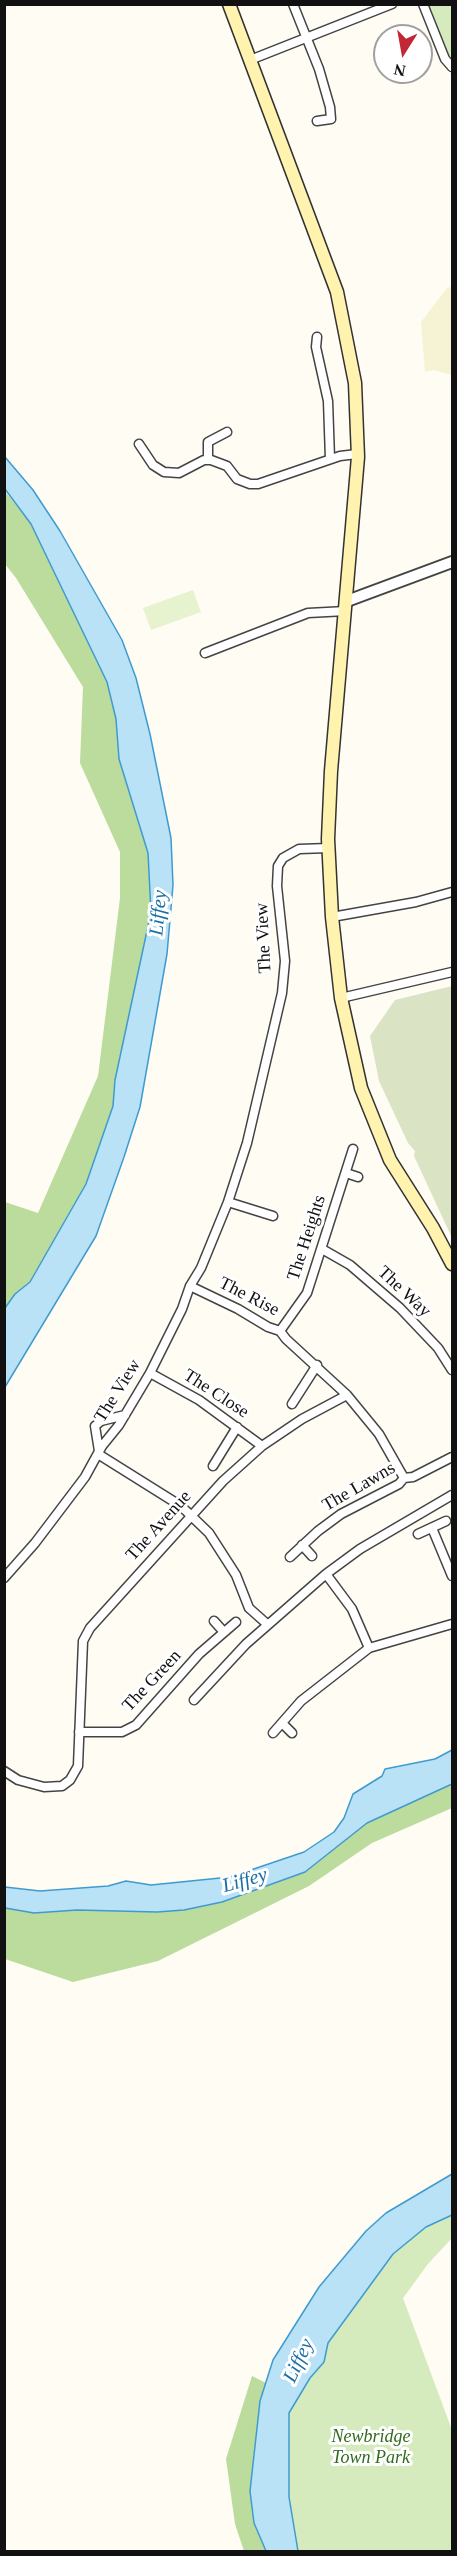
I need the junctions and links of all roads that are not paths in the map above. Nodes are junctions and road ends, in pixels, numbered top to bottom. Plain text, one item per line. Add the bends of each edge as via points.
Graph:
1 (229, 4) edge
2 (293, 4) edge
3 (392, 4) edge
4 (423, 4) edge
5 (306, 39) junction
6 (250, 60) junction
7 (453, 67) edge
8 (317, 121) dead end
9 (317, 338) dead end
10 (227, 432) dead end
11 (139, 444) dead end
12 (357, 454) junction
13 (330, 459) junction
14 (208, 460) junction
15 (453, 562) edge
16 (346, 606) junction
17 (205, 653) dead end
18 (328, 848) junction
19 (453, 892) edge
20 (332, 917) junction
21 (453, 972) edge
22 (340, 998) junction
23 (353, 1149) dead end
24 (346, 1173) junction
25 (358, 1177) dead end
26 (228, 1202) junction
27 (273, 1216) dead end
28 (322, 1249) junction
29 (453, 1264) edge
30 (190, 1286) junction
31 (280, 1331) junction
32 (317, 1365) junction
33 (453, 1370) edge
34 (150, 1373) junction
35 (347, 1395) junction
36 (292, 1404) dead end
37 (125, 1415) junction
38 (237, 1426) junction
39 (262, 1446) junction
40 (99, 1453) junction
41 (453, 1457) edge
42 (213, 1466) dead end
43 (405, 1478) junction
44 (453, 1496) edge
45 (191, 1515) junction
46 (446, 1521) dead end
47 (432, 1528) junction
48 (418, 1534) dead end
49 (302, 1545) junction
50 (312, 1556) dead end
51 (290, 1557) dead end
52 (326, 1574) junction
53 (453, 1576) edge
54 (4, 1578) edge
55 (214, 1621) dead end
56 (236, 1622) dead end
57 (267, 1624) junction
58 (453, 1624) edge
59 (223, 1631) junction
60 (369, 1648) junction
61 (194, 1700) dead end
62 (282, 1723) junction
63 (79, 1732) junction
64 (273, 1733) dead end
65 (292, 1733) dead end
66 (4, 1771) edge

1 - 6 main road
2 - 5 street
3 - 5 street
4 - 7 street via 445,59
5 - 6 street
5 - 8 street via 330,107 331,119
6 - 12 main road via 337,292 355,383
9 - 13 street via 328,401
10 - 14 street via 208,442
11 - 14 street via 153,465 164,472 179,472
12 - 13 street
12 - 16 main road
13 - 14 street via 258,484 243,482 227,466
15 - 16 street
16 - 17 street via 308,613
16 - 18 main road
18 - 20 main road
18 - 26 street, The View via 299,849 283,858 278,866 285,962 282,993 247,1143
19 - 20 street
20 - 22 main road
21 - 22 street
22 - 29 main road via 361,1088 390,1160
23 - 24 street, The Heights
24 - 25 street
24 - 28 street, The Heights
26 - 27 street
26 - 30 street, The View
28 - 31 street, The Heights via 307,1293
28 - 33 street, The Way via 350,1264 400,1308
30 - 31 street, The Rise
30 - 34 street, The View
31 - 32 street, The Rise
32 - 35 street, The Rise
32 - 36 street
34 - 37 street, The View
34 - 38 street, The Close
35 - 39 street, The Avenue
35 - 43 street, The Rise via 379,1434
37 - 40 street, The View
37 - 40 street via 97,1422 94,1430
38 - 39 street, The Close
38 - 42 street
39 - 45 street, The Avenue
40 - 45 street
40 - 54 street, The View via 35,1543
41 - 43 street, The Lawns
43 - 49 street, The Lawns via 341,1514
44 - 52 street via 360,1549
45 - 57 street via 224,1554 249,1608
45 - 63 street, The Avenue via 86,1635
46 - 47 street
47 - 48 street
47 - 53 street
49 - 50 street
49 - 51 street, The Lawns
52 - 57 street
52 - 60 street via 352,1609
55 - 59 street
56 - 59 street, The Green
57 - 61 street
58 - 60 street
59 - 63 street, The Green via 136,1725 122,1732
60 - 62 street via 301,1701
62 - 64 street
62 - 65 street
63 - 66 street via 78,1766 75,1775 62,1786 34,1785

